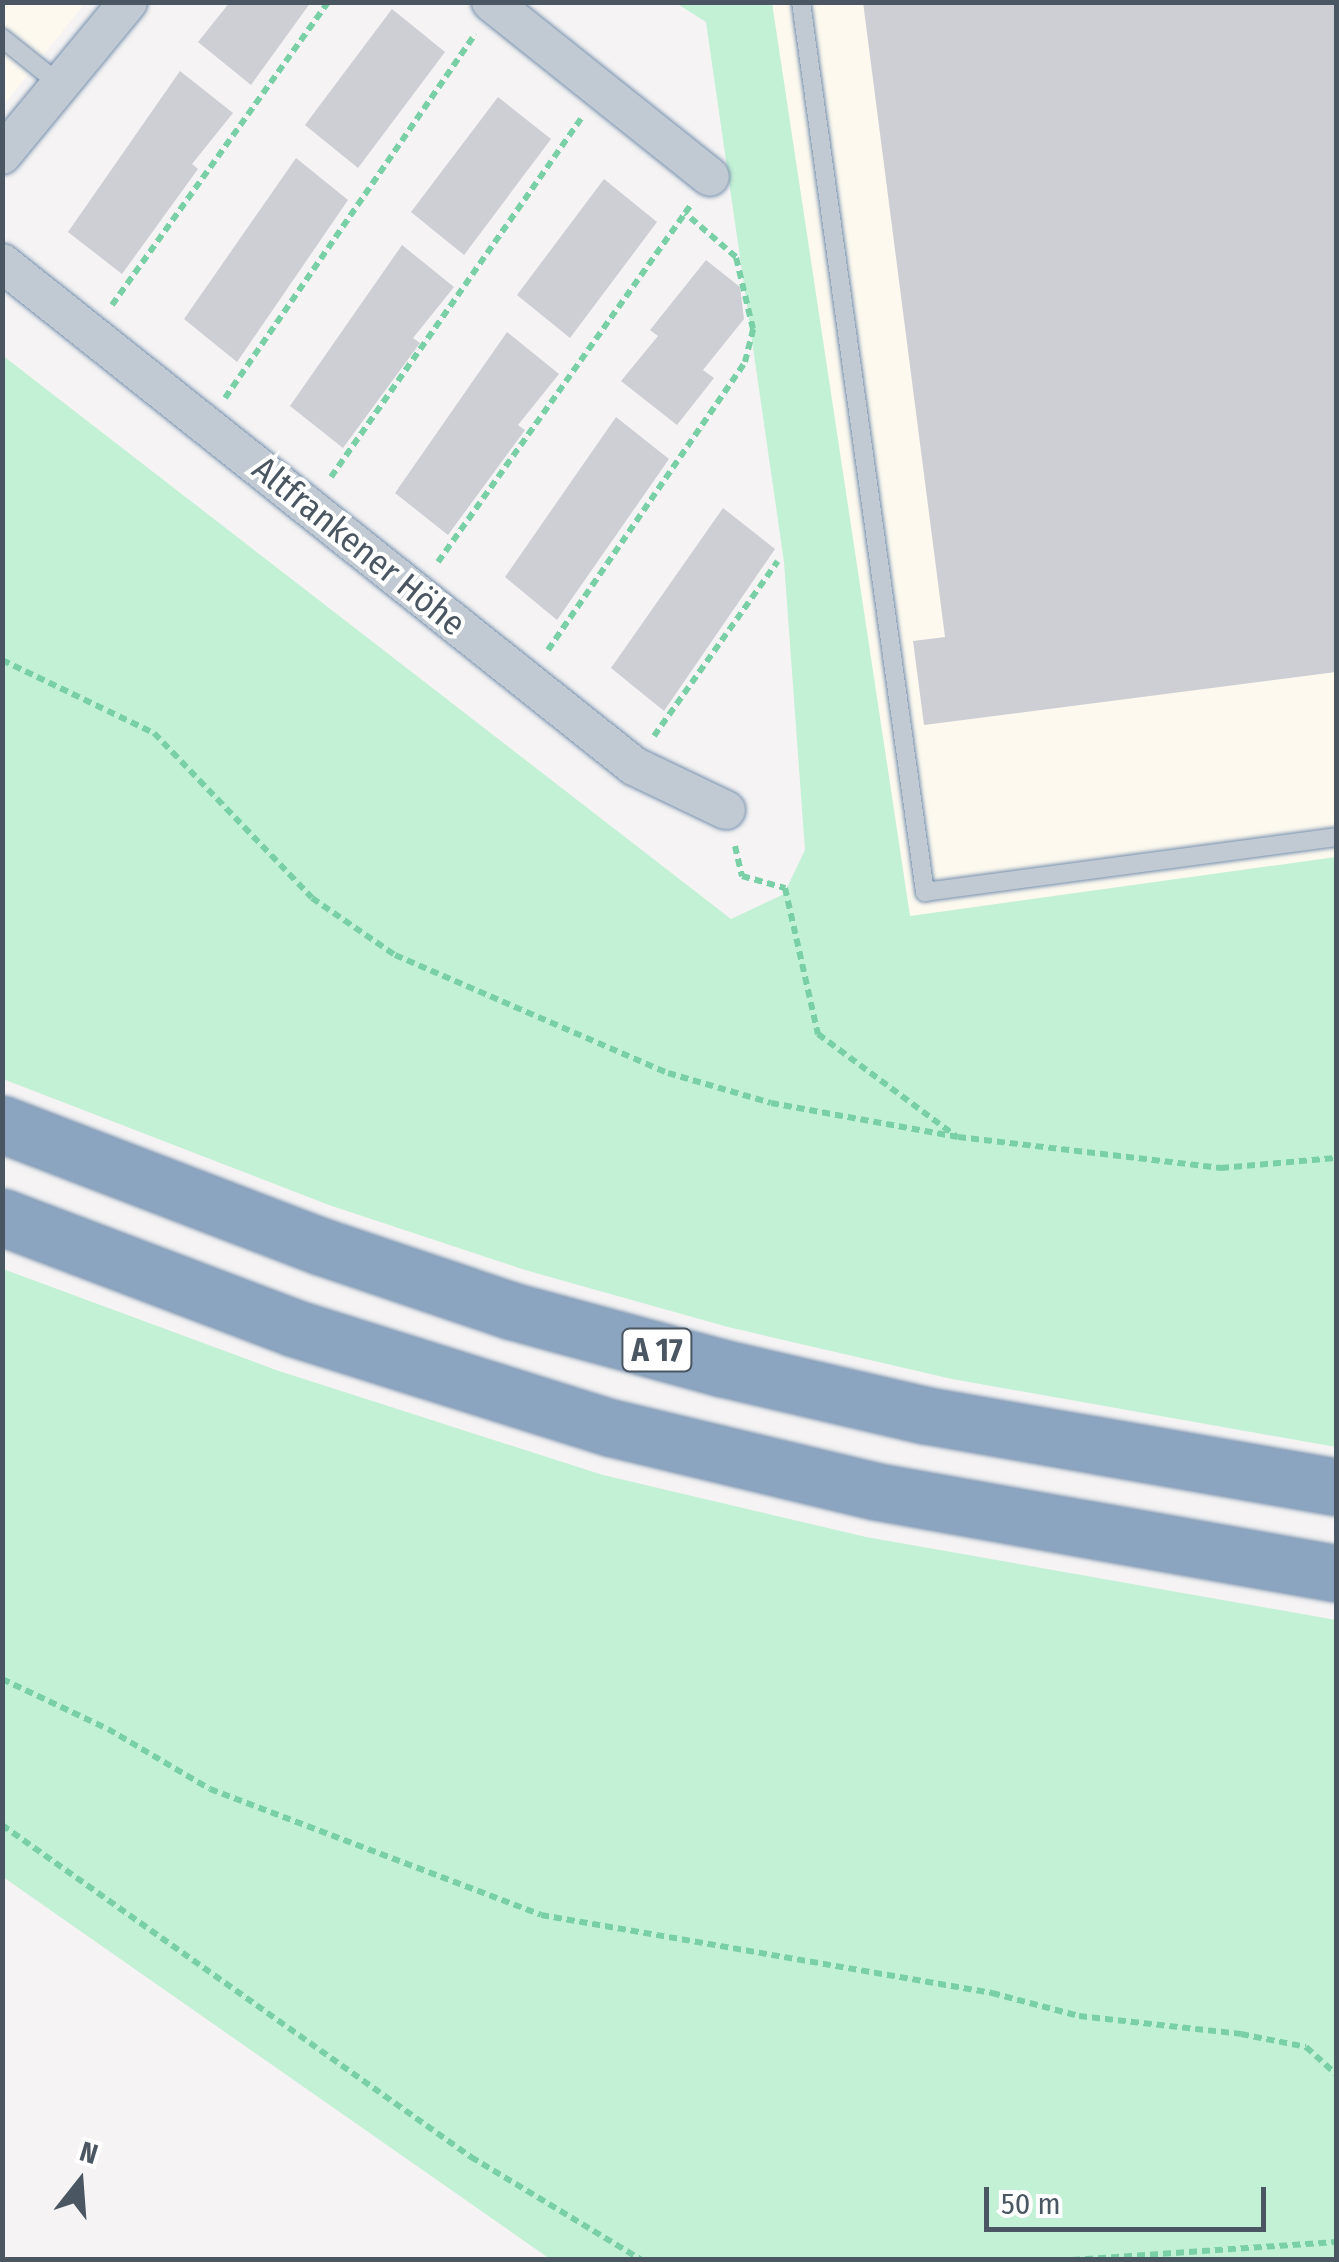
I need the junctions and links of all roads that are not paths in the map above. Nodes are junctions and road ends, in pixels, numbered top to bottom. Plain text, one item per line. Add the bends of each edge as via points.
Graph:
1 (801, 2) edge
2 (493, 4) edge
3 (117, 7) edge
4 (2, 38) edge
5 (62, 86) junction
6 (2, 156) edge
7 (710, 177) road end
8 (2, 264) edge
9 (726, 810) road end
10 (1336, 837) edge
11 (2, 1124) edge
12 (2, 1218) edge
13 (1336, 1487) edge
14 (1336, 1573) edge

1 - 10 lane via 925,892
2 - 7 street
3 - 5 street
4 - 5 lane
5 - 6 street
8 - 9 street, Altfrankener Höhe via 634,766
11 - 13 highway, A 17 via 320,1246 665,1352 924,1415
12 - 14 highway, A 17 via 294,1328 612,1428 874,1491

